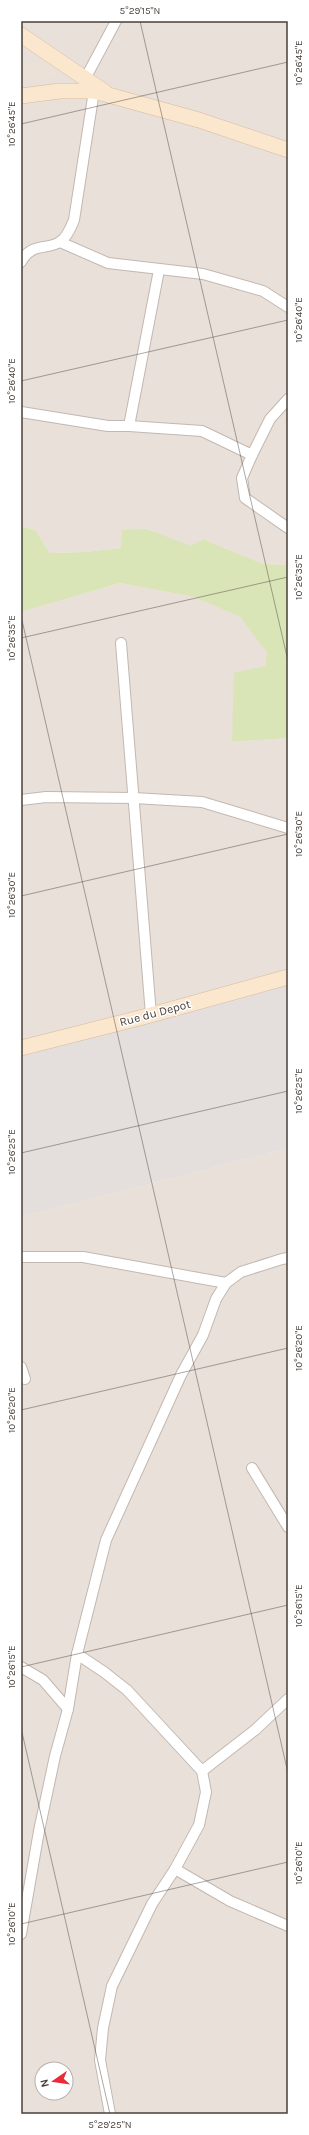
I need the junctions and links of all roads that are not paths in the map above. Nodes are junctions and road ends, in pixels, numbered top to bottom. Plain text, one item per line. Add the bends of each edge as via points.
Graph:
1 (116, 21) edge
2 (21, 35) edge
3 (86, 79) junction
4 (94, 91) junction
5 (109, 95) junction
6 (21, 96) edge
7 (288, 150) edge
8 (60, 242) junction
9 (21, 262) edge
10 (159, 270) junction
11 (288, 307) edge
12 (288, 399) edge
13 (21, 412) edge
14 (129, 426) junction
15 (252, 455) junction
16 (288, 528) edge
17 (121, 643) dead end
18 (134, 798) junction
19 (21, 800) edge
20 (288, 828) edge
21 (288, 976) edge
22 (151, 1015) junction
23 (21, 1048) edge
24 (21, 1257) edge
25 (288, 1258) edge
26 (226, 1283) junction
27 (21, 1367) edge
28 (25, 1379) dead end
29 (252, 1468) dead end
30 (288, 1526) edge
31 (77, 1654) junction
32 (21, 1667) edge
33 (288, 1699) edge
34 (68, 1709) junction
35 (202, 1771) junction
36 (175, 1869) junction
37 (288, 1926) edge
38 (21, 1934) edge
39 (110, 2114) edge

1 - 3 street
2 - 3 street
3 - 5 street
4 - 5 street
4 - 6 street via 60,91
4 - 8 street via 74,220
5 - 7 street via 199,120
8 - 9 street via 36,248
8 - 10 street via 108,263
10 - 11 street via 211,276 263,291
10 - 14 street
12 - 15 street via 270,418
13 - 14 street via 108,426
14 - 15 street via 202,431
15 - 16 street via 242,478 245,498
17 - 18 street
18 - 19 street via 46,797
18 - 20 street via 202,802
18 - 22 street
21 - 22 street, Rue du Depot
22 - 23 street, Rue du Depot
24 - 26 street via 83,1257
25 - 26 street via 241,1272
26 - 31 street via 216,1299 203,1335 181,1375 106,1540
27 - 28 street
29 - 30 street
31 - 34 street
31 - 35 street via 127,1690
32 - 34 street via 43,1680
33 - 35 street via 255,1730
34 - 38 street via 39,1831
35 - 36 street via 206,1792 201,1818
36 - 37 street via 230,1900
36 - 39 street via 152,1904 112,1986 103,2028 100,2060

